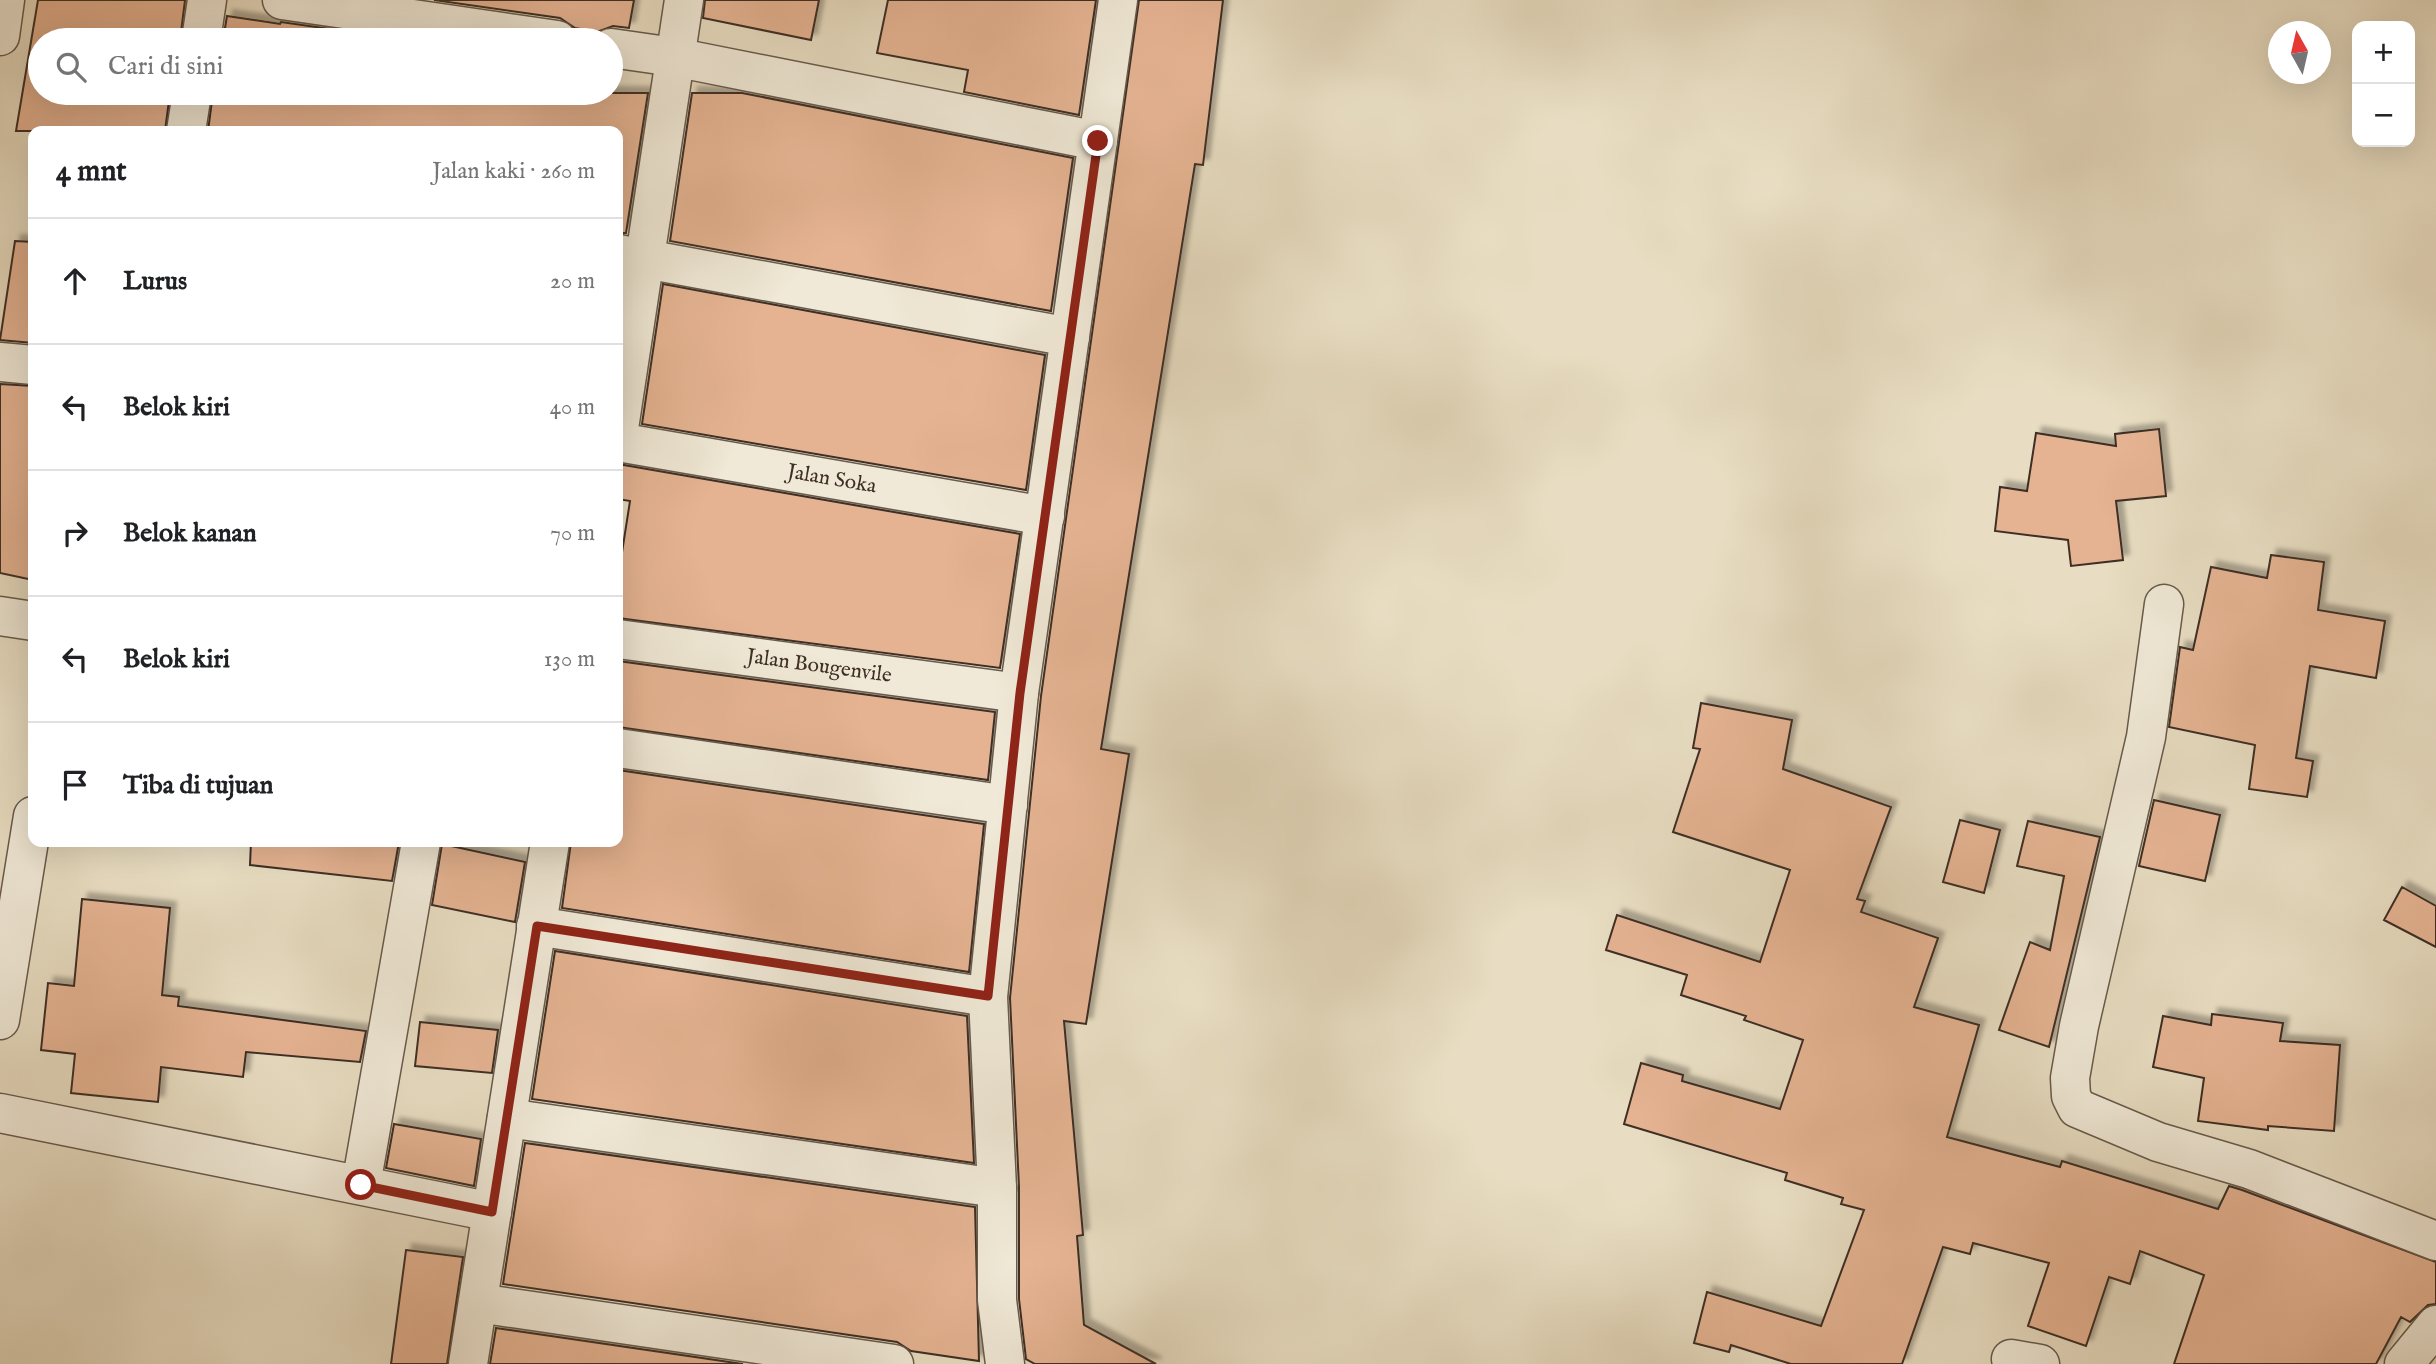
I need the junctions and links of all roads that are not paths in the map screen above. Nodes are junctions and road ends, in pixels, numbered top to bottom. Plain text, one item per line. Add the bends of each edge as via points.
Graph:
1 (5, 0) edge
2 (207, 0) edge
3 (282, 0) edge
4 (684, 0) edge
5 (1118, 0) edge
6 (203, 28) edge
7 (474, 28) edge
8 (0, 36) edge
9 (623, 50) edge
10 (674, 57) junction
11 (190, 105) edge
12 (187, 126) edge
13 (1098, 141) junction
14 (631, 256) edge
15 (1070, 337) junction
16 (0, 362) edge
17 (28, 365) edge
18 (623, 366) edge
19 (623, 443) edge
20 (1045, 516) junction
21 (2164, 604) dead end
22 (0, 616) edge
23 (28, 620) edge
24 (623, 640) edge
25 (1020, 693) junction
26 (623, 749) edge
27 (1008, 805) junction
28 (28, 847) edge
29 (420, 847) edge
30 (549, 847) edge
31 (537, 926) junction
32 (988, 996) junction
33 (0, 1020) edge
34 (0, 1113) edge
35 (507, 1118) junction
36 (361, 1185) junction
37 (997, 1188) junction
38 (492, 1212) junction
39 (2436, 1241) edge
40 (478, 1303) junction
41 (2436, 1325) edge
42 (468, 1364) edge
43 (894, 1364) edge
44 (1004, 1364) edge
45 (2404, 1364) edge

1 - 8 street
2 - 6 street
3 - 7 street
4 - 10 street
5 - 13 street
9 - 10 street
10 - 13 street
10 - 14 street
11 - 12 street
13 - 15 street
14 - 15 street
14 - 18 street
15 - 20 street
16 - 17 street
19 - 20 street, Jalan Soka
20 - 25 street
21 - 39 street via 2146,737 2079,1026 2071,1097 2077,1108 2158,1142 2249,1169
22 - 23 street
24 - 25 street, Jalan Bougenvile
25 - 27 street
26 - 27 street
27 - 32 street
28 - 33 street
29 - 36 street
30 - 31 street
31 - 32 street
31 - 35 street
32 - 37 street
34 - 36 street
35 - 37 street
35 - 38 street
36 - 38 street
37 - 44 street via 997,1300
38 - 40 street
40 - 42 street
40 - 43 street
41 - 45 street

